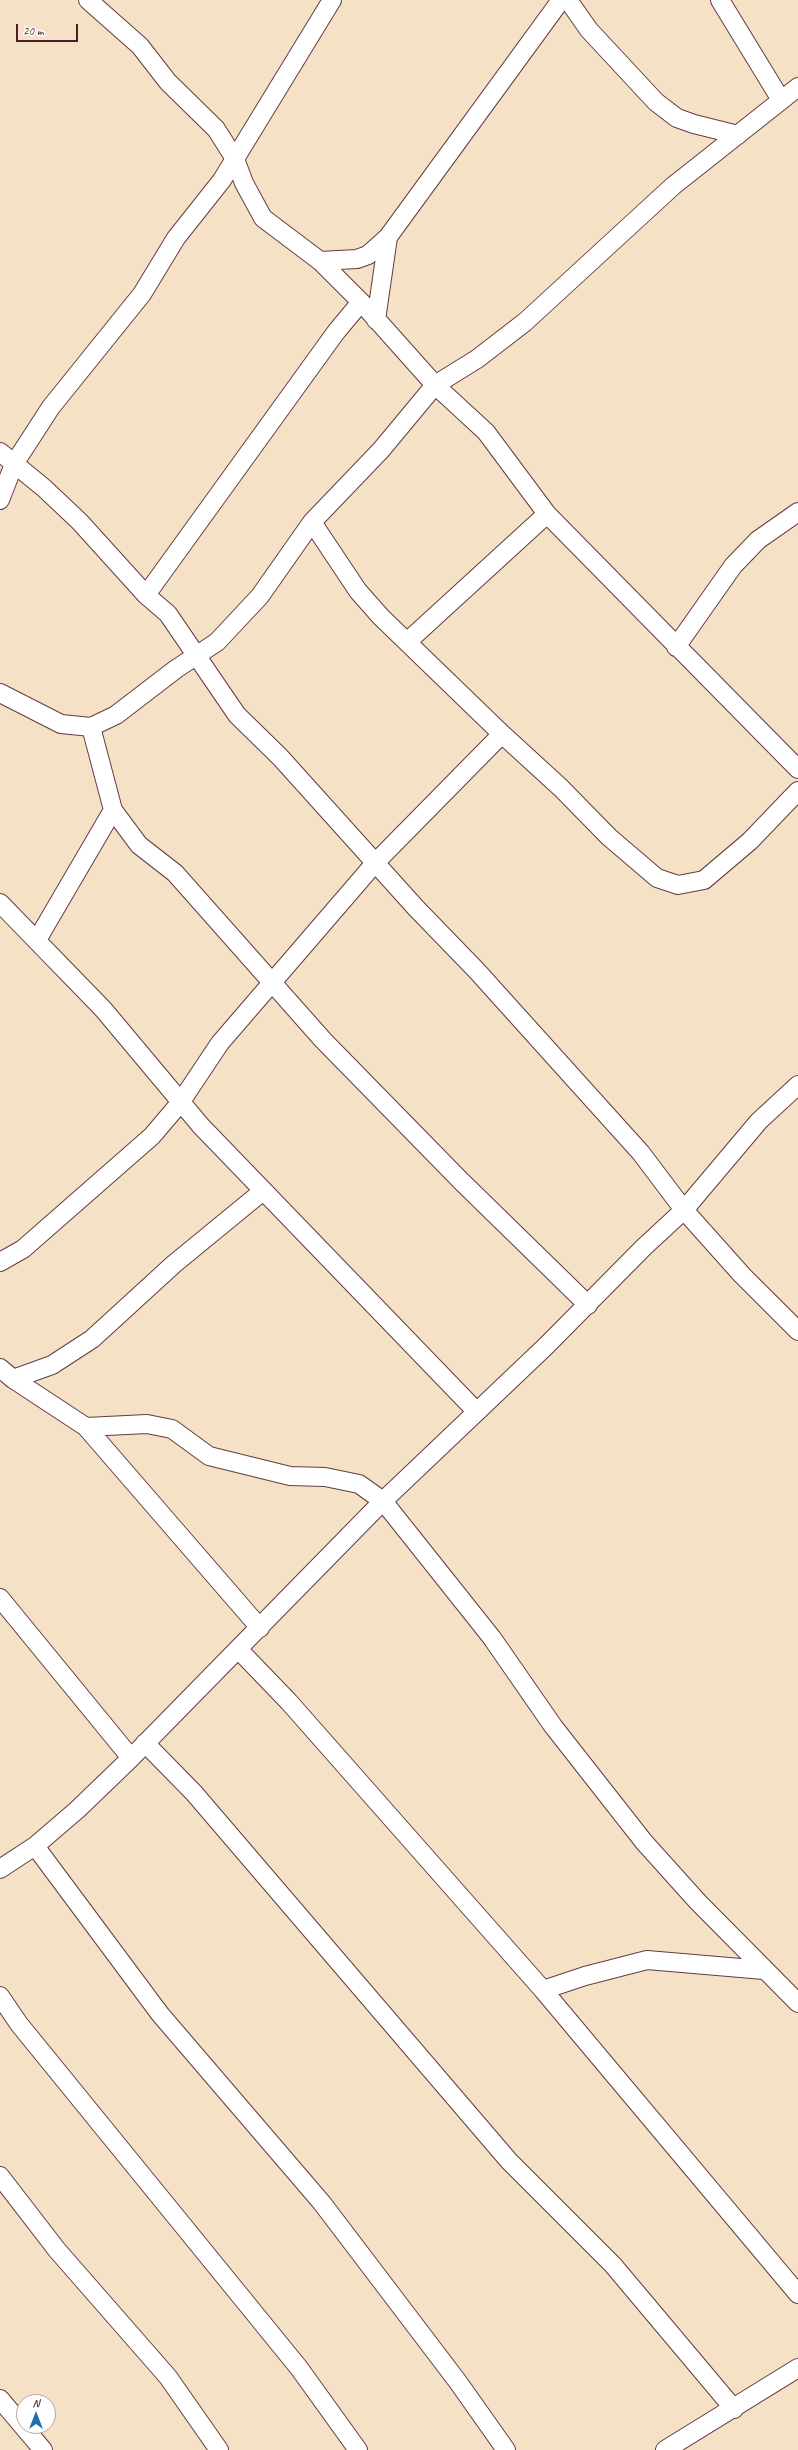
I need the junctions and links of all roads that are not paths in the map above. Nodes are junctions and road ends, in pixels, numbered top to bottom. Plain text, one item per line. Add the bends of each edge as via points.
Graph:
1 (88, 0) edge
2 (332, 0) edge
3 (561, 0) edge
4 (568, 0) edge
5 (720, 0) edge
6 (793, 94) edge
7 (738, 135) junction
8 (235, 159) junction
9 (388, 237) junction
10 (320, 261) junction
11 (361, 302) junction
12 (376, 320) junction
13 (435, 385) junction
14 (0, 452) edge
15 (14, 464) junction
16 (0, 500) edge
17 (798, 512) edge
18 (547, 514) junction
19 (312, 522) junction
20 (146, 595) junction
21 (407, 642) junction
22 (676, 647) junction
23 (195, 656) junction
24 (0, 693) edge
25 (91, 727) junction
26 (502, 734) junction
27 (794, 758) edge
28 (798, 791) edge
29 (113, 810) junction
30 (375, 863) junction
31 (0, 903) edge
32 (37, 940) junction
33 (272, 984) junction
34 (798, 1085) edge
35 (180, 1103) junction
36 (263, 1191) junction
37 (684, 1210) junction
38 (0, 1262) edge
39 (588, 1305) junction
40 (798, 1330) edge
41 (6, 1373) edge
42 (476, 1411) junction
43 (86, 1427) junction
44 (383, 1501) junction
45 (0, 1598) edge
46 (260, 1628) junction
47 (238, 1649) junction
48 (145, 1743) junction
49 (131, 1758) junction
50 (35, 1846) junction
51 (0, 1869) edge
52 (764, 1970) junction
53 (543, 1990) junction
54 (0, 1996) edge
55 (798, 2003) edge
56 (0, 2176) edge
57 (798, 2294) edge
58 (798, 2368) edge
59 (0, 2399) edge
60 (734, 2409) junction
61 (43, 2450) edge
62 (220, 2450) edge
63 (358, 2450) edge
64 (506, 2450) edge
65 (665, 2450) edge

1 - 8 street via 140,46 168,82 216,129
2 - 8 street
3 - 9 street
4 - 7 street via 589,30 656,102 682,120
5 - 6 street
6 - 7 street
7 - 13 street via 673,186 525,322 477,359
8 - 10 street via 263,218
8 - 15 street via 222,180 176,238 142,294 51,407
9 - 10 street via 368,255 357,259
9 - 12 street
10 - 11 street
11 - 12 street
11 - 20 street via 336,332
12 - 13 street
13 - 18 street via 486,432
13 - 19 street via 380,450
14 - 15 street
15 - 16 street
15 - 20 street via 80,522
17 - 22 street via 758,540 733,566
18 - 21 street
18 - 22 street
19 - 21 street via 358,590
19 - 23 street via 260,596 217,642
20 - 23 street via 168,614
21 - 26 street
22 - 27 street
23 - 25 street via 116,715
23 - 30 street via 237,715 280,757
24 - 25 street via 61,724
25 - 29 street
26 - 28 street via 561,788 609,837 657,878 678,885 704,880 750,841
26 - 30 street
29 - 32 street
29 - 33 street via 140,845 175,873
30 - 33 street
30 - 37 street via 477,971 641,1153
31 - 32 street
32 - 35 street via 103,1009
33 - 35 street via 220,1043
33 - 39 street via 384,1102
34 - 37 street via 759,1121
35 - 36 street
35 - 38 street via 152,1136 107,1177 23,1249
36 - 41 street via 174,1264 92,1339 52,1365
36 - 42 street
37 - 39 street
37 - 40 street via 742,1275
39 - 42 street
41 - 43 street
42 - 44 street
43 - 44 street via 147,1424 172,1429 209,1456 290,1476 325,1477 358,1484
43 - 46 street
44 - 46 street
44 - 52 street via 492,1638 553,1726 644,1842
45 - 49 street
46 - 47 street
47 - 48 street
47 - 53 street via 289,1702
48 - 49 street
48 - 60 street via 194,1793 509,2161 613,2265
49 - 50 street
50 - 51 street
50 - 64 street via 160,2014 322,2203 458,2382
52 - 53 street via 647,1960
52 - 55 street
53 - 57 street
54 - 63 street via 19,2024 294,2362
56 - 62 street via 57,2250 168,2377
58 - 60 street
59 - 61 street
60 - 65 street

